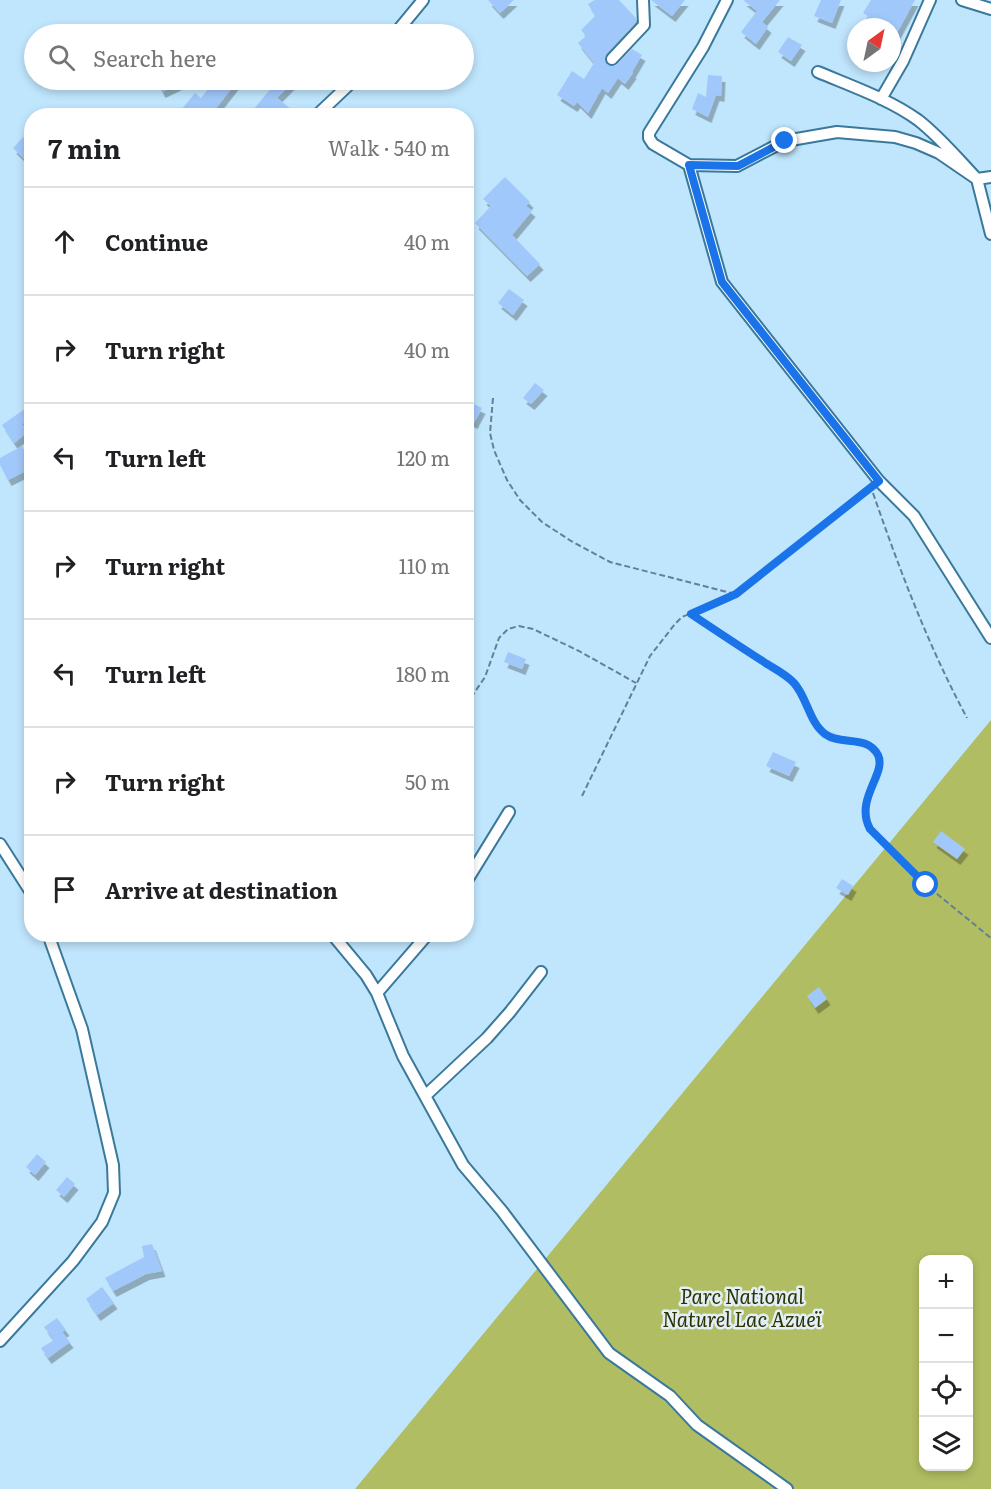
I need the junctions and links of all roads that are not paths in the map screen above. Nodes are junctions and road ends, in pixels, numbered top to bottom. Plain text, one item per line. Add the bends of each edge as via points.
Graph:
1 (423, 0) edge
2 (643, 0) edge
3 (727, 0) edge
4 (930, 0) edge
5 (962, 0) edge
6 (991, 9) edge
7 (403, 24) edge
8 (612, 60) dead end
9 (818, 72) dead end
10 (343, 90) edge
11 (881, 99) junction
12 (324, 108) edge
13 (689, 165) junction
14 (991, 177) edge
15 (977, 179) junction
16 (991, 234) edge
17 (991, 638) edge
18 (509, 812) dead end
19 (0, 844) edge
20 (474, 869) edge
21 (24, 882) edge
22 (51, 942) edge
23 (339, 942) edge
24 (421, 942) edge
25 (540, 972) dead end
26 (377, 993) junction
27 (425, 1096) junction
28 (0, 1341) edge
29 (787, 1489) edge

1 - 7 street
2 - 8 street via 644,25
3 - 13 street via 703,47 649,133 653,144
4 - 11 street
5 - 6 street
9 - 11 street
10 - 12 street
11 - 15 street via 916,119
13 - 15 street via 738,166 785,141 837,132 896,137 916,143 939,153
13 - 17 street via 722,282 879,481 914,516
14 - 15 street
15 - 16 street
18 - 20 street
19 - 21 street
22 - 28 street via 82,1029 113,1165 114,1193 102,1222 73,1261
23 - 26 street
24 - 26 street
25 - 27 street via 487,1038
26 - 27 street via 403,1056
27 - 29 street via 463,1165 609,1353 670,1396 697,1425

